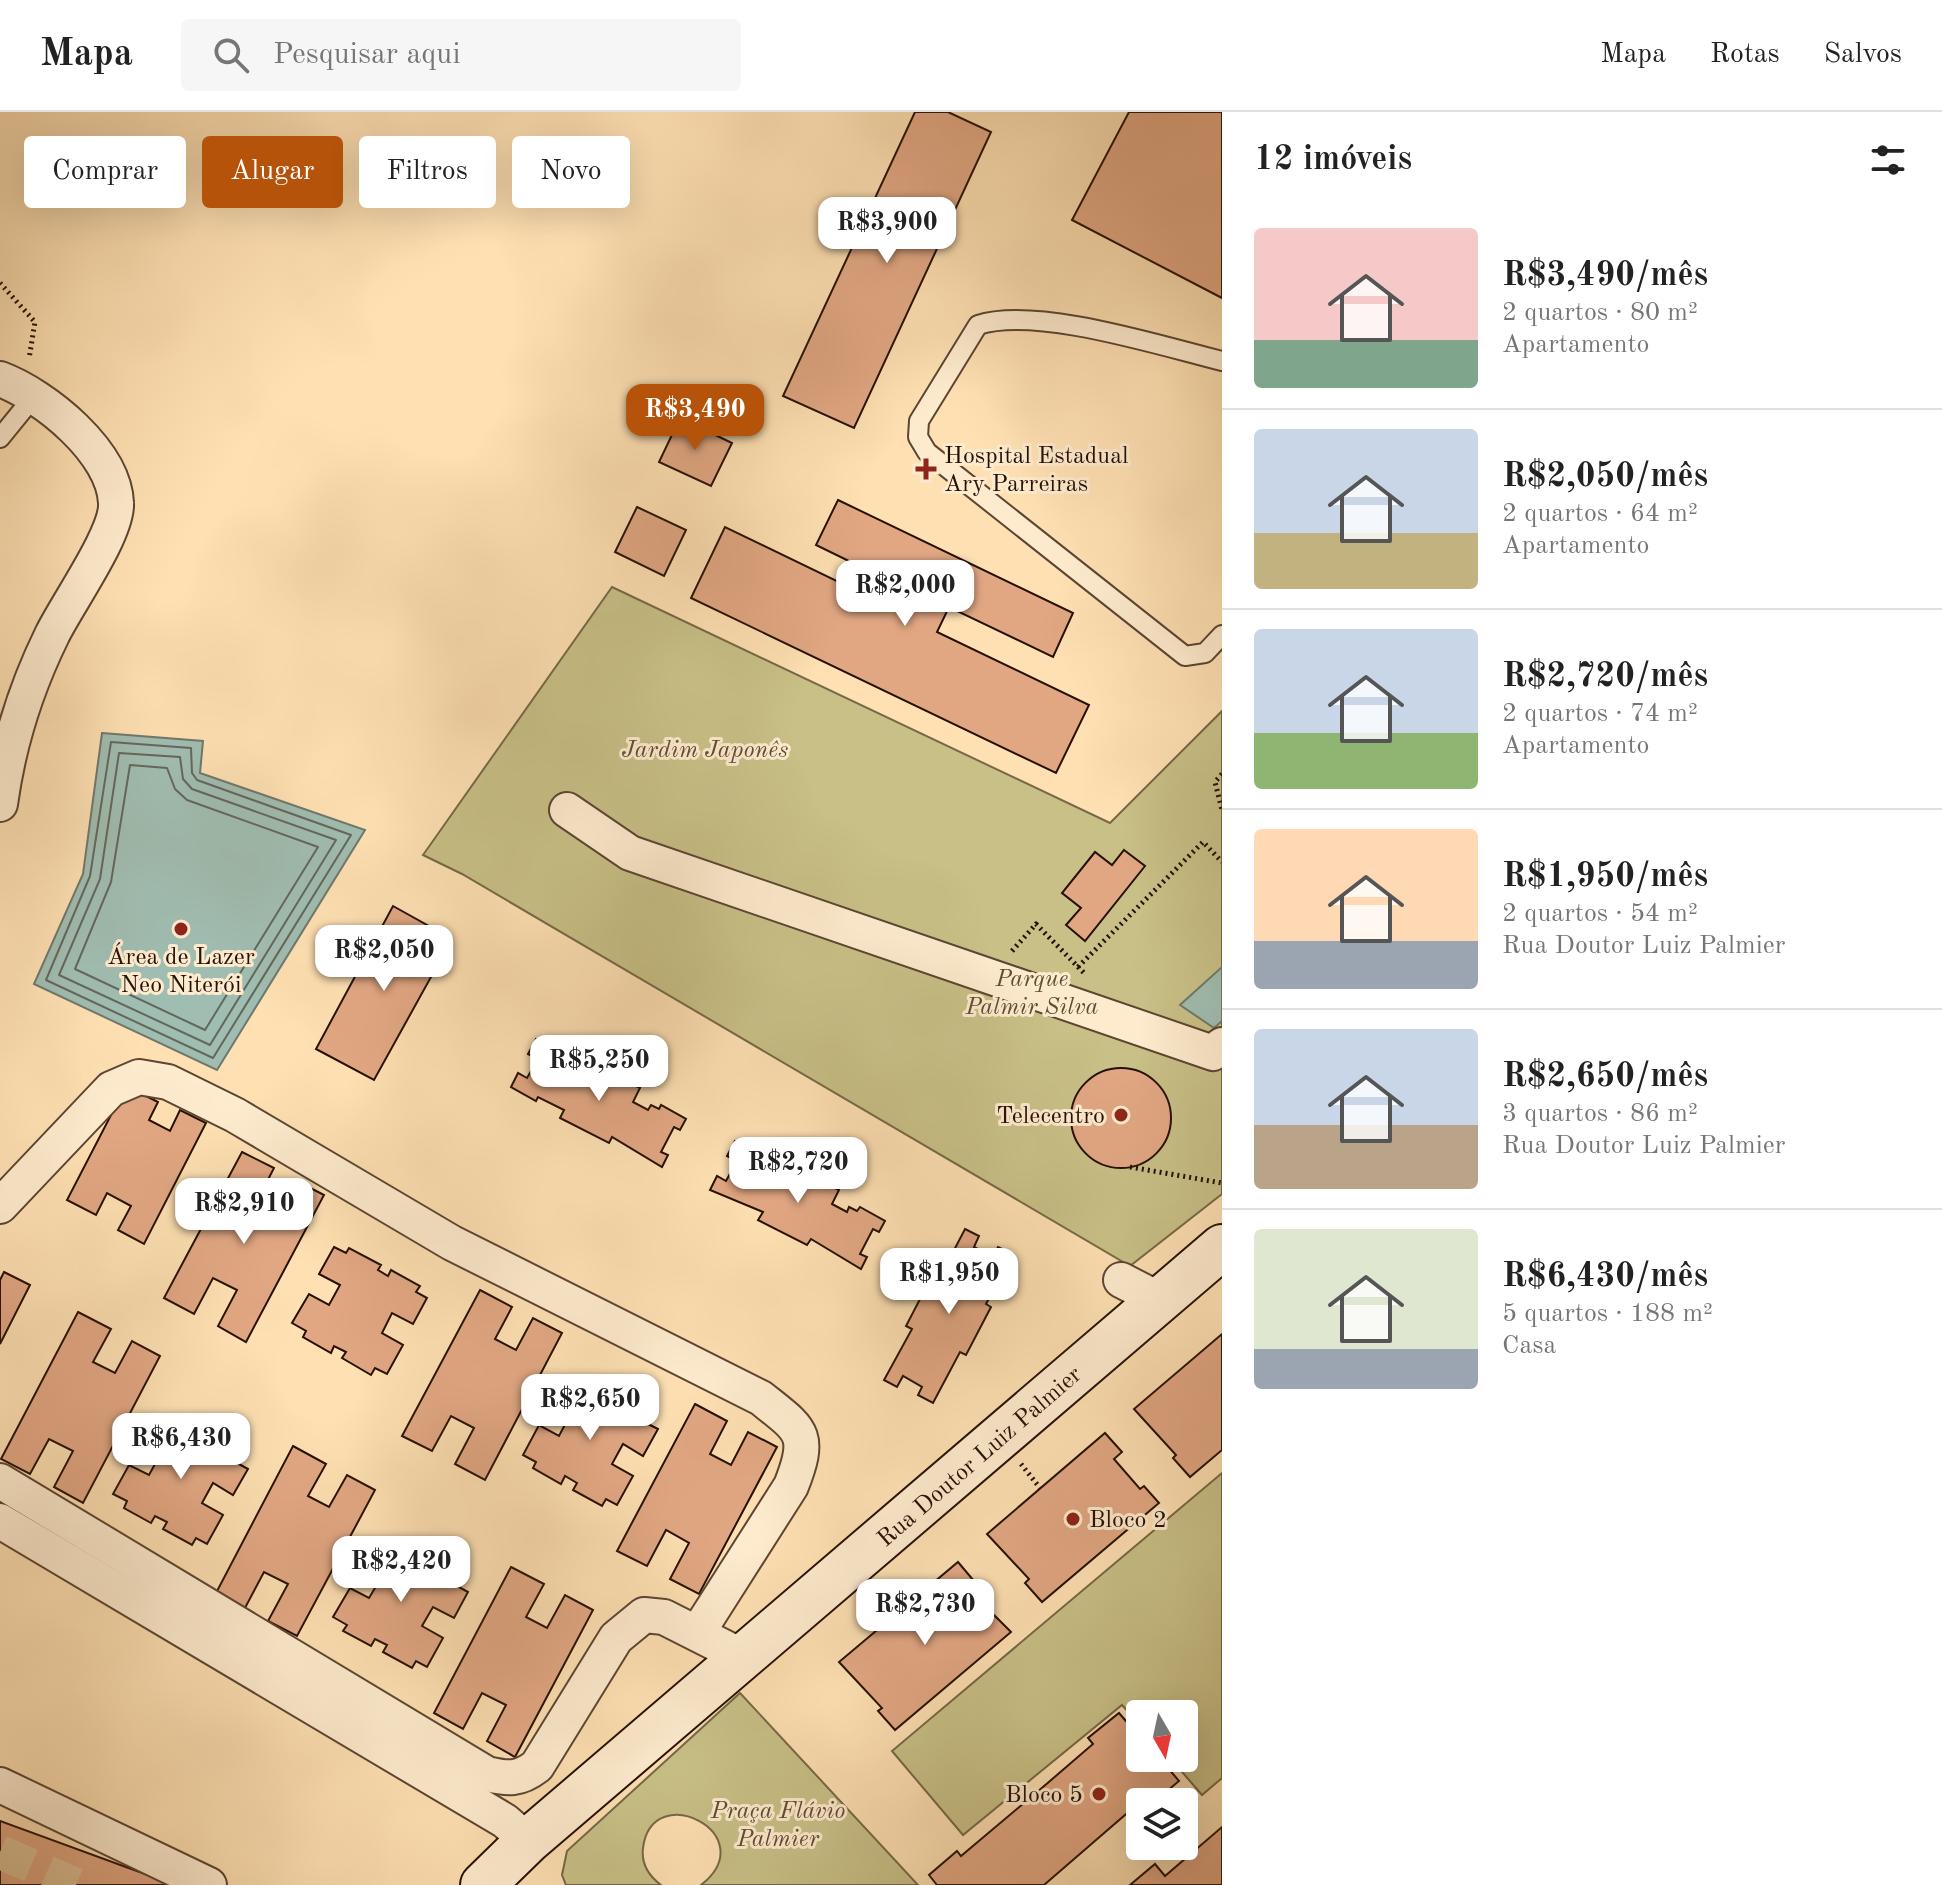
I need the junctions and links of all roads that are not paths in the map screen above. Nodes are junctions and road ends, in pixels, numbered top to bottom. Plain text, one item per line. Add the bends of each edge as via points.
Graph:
1 (1222, 361) edge
2 (19, 387) edge
3 (0, 438) edge
4 (1222, 635) edge
5 (0, 804) edge
6 (567, 810) dead end
7 (1222, 1045) edge
8 (0, 1206) edge
9 (1222, 1247) edge
10 (1121, 1280) dead end
11 (1160, 1300) junction
12 (0, 1481) edge
13 (0, 1521) edge
14 (698, 1632) junction
15 (745, 1658) junction
16 (0, 1785) edge
17 (528, 1841) junction
18 (209, 1885) edge
19 (483, 1885) edge

1 - 4 lane via 1100,332 996,319 978,325 919,421 918,437 927,452 1185,656 1205,653
2 - 3 lane
2 - 5 street via 92,449 110,474 117,505 110,529 30,684
6 - 7 street via 630,853 1213,1053
8 - 14 street via 111,1089 139,1077 168,1082 235,1115 452,1243 761,1398 798,1428 801,1461 791,1486
9 - 11 main road, Rua Doutor Luiz Palmier
10 - 11 street
11 - 15 main road, Rua Doutor Luiz Palmier
12 - 14 street via 487,1774 510,1780 537,1766 616,1638 644,1615 664,1617
13 - 17 street via 505,1821
14 - 15 street
15 - 17 main road, Rua Doutor Luiz Palmier
16 - 18 street
17 - 19 main road, Rua Doutor Luiz Palmier

